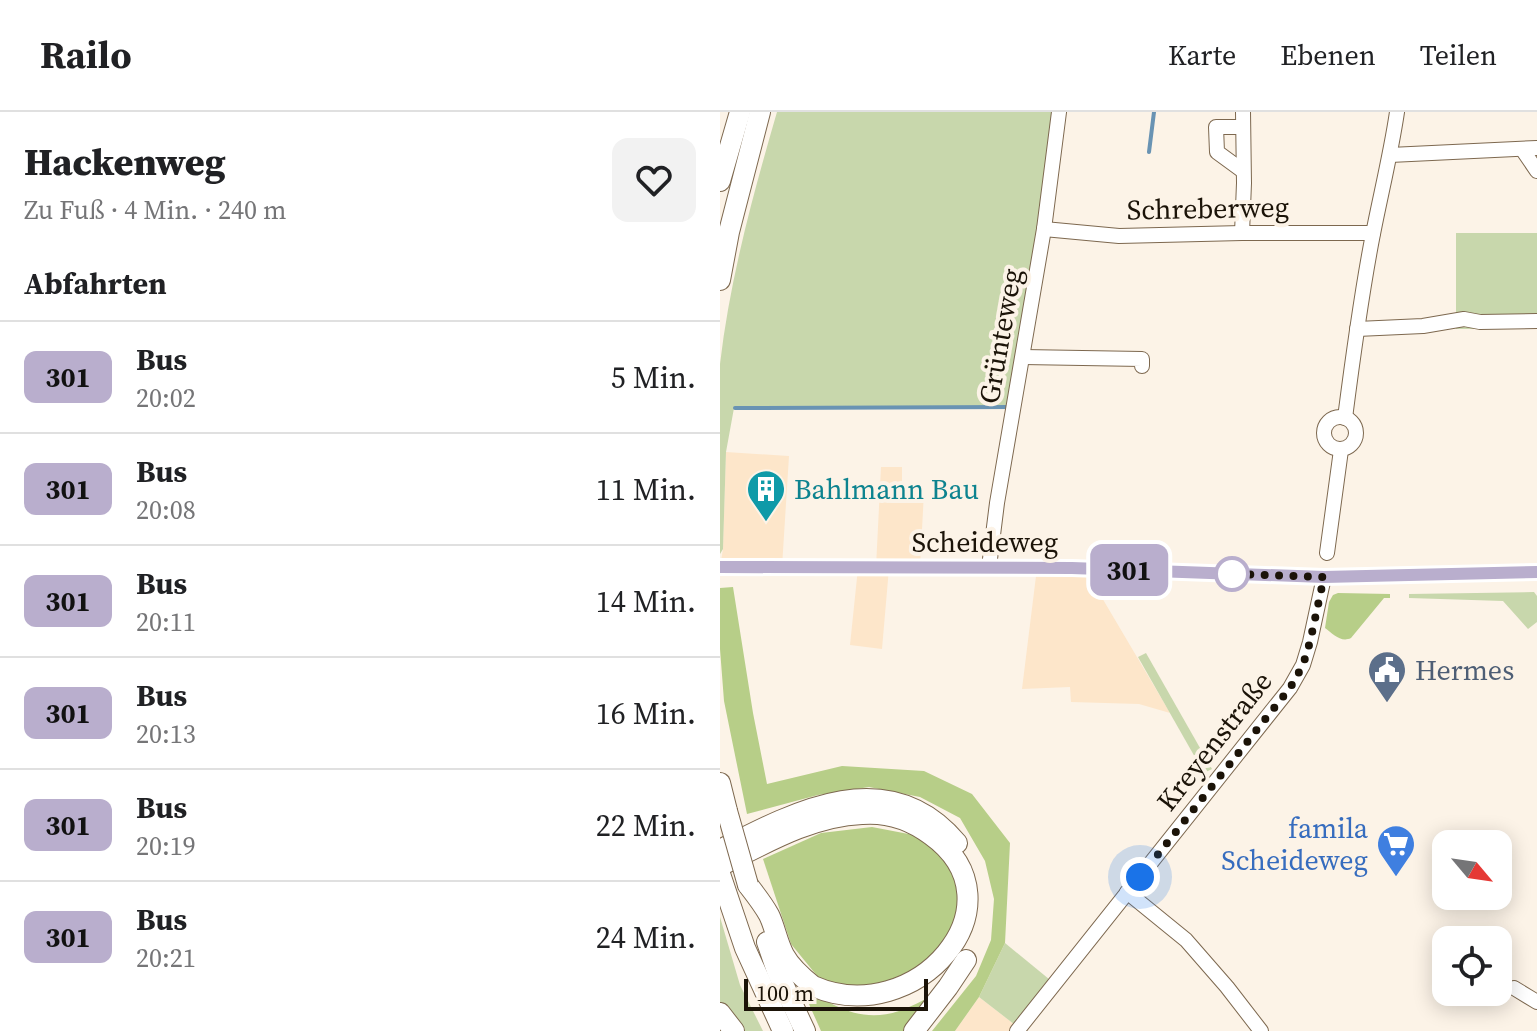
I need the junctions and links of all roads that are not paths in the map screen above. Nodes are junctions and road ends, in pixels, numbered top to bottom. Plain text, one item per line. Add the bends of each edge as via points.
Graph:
1 (740, 112) edge
2 (760, 112) edge
3 (1059, 112) edge
4 (1397, 112) edge
5 (1243, 120) edge
6 (1529, 148) edge
7 (1390, 155) junction
8 (1243, 171) junction
9 (1537, 171) edge
10 (720, 181) edge
11 (1044, 229) junction
12 (1242, 233) junction
13 (1373, 233) junction
14 (720, 280) edge
15 (1537, 321) edge
16 (1357, 329) junction
17 (1023, 357) junction
18 (1142, 358) dead end
19 (1345, 418) junction
20 (1341, 450) junction
21 (1327, 553) dead end
22 (720, 567) edge
23 (989, 567) junction
24 (1537, 572) edge
25 (1324, 577) junction
26 (720, 783) edge
27 (720, 850) edge
28 (720, 866) edge
29 (720, 874) edge
30 (748, 885) junction
31 (1127, 892) junction
32 (1514, 988) dead end
33 (1537, 1002) edge
34 (720, 1013) edge
35 (734, 1031) edge
36 (783, 1031) edge
37 (805, 1031) edge
38 (914, 1031) edge
39 (1017, 1031) edge
40 (1261, 1031) edge

1 - 10 highway
2 - 14 highway
3 - 11 street, Grünteweg
4 - 7 street
5 - 8 street
5 - 8 street via 1216,127 1217,152
6 - 7 street
6 - 9 street
7 - 13 street
8 - 12 street
11 - 12 street, Schreberweg via 1119,236
11 - 17 street, Grünteweg
12 - 13 street, Schreberweg
13 - 16 street
15 - 16 street via 1464,319
16 - 19 street
17 - 18 street
17 - 23 street, Grünteweg
19 - 20 street via 1356,428 1356,438
19 - 20 street via 1329,421 1324,431 1330,446
20 - 21 street
22 - 23 street, Scheideweg
23 - 25 street, Scheideweg
24 - 25 street, Scheideweg
25 - 31 street, Kreyenstraße via 1303,665 1290,688
26 - 30 highway, bridge
27 - 38 highway via 817,805 858,799 895,801 938,823 968,858 976,879 979,917 966,960
28 - 30 highway via 838,817 902,819 937,839 951,855 965,886 964,928 947,966 916,993 885,1005 849,1003 813,986 785,957 768,914
29 - 36 highway via 745,948
30 - 37 highway via 777,971
31 - 39 street, Kreyenstraße
31 - 40 street via 1186,940
32 - 33 street
34 - 35 highway

